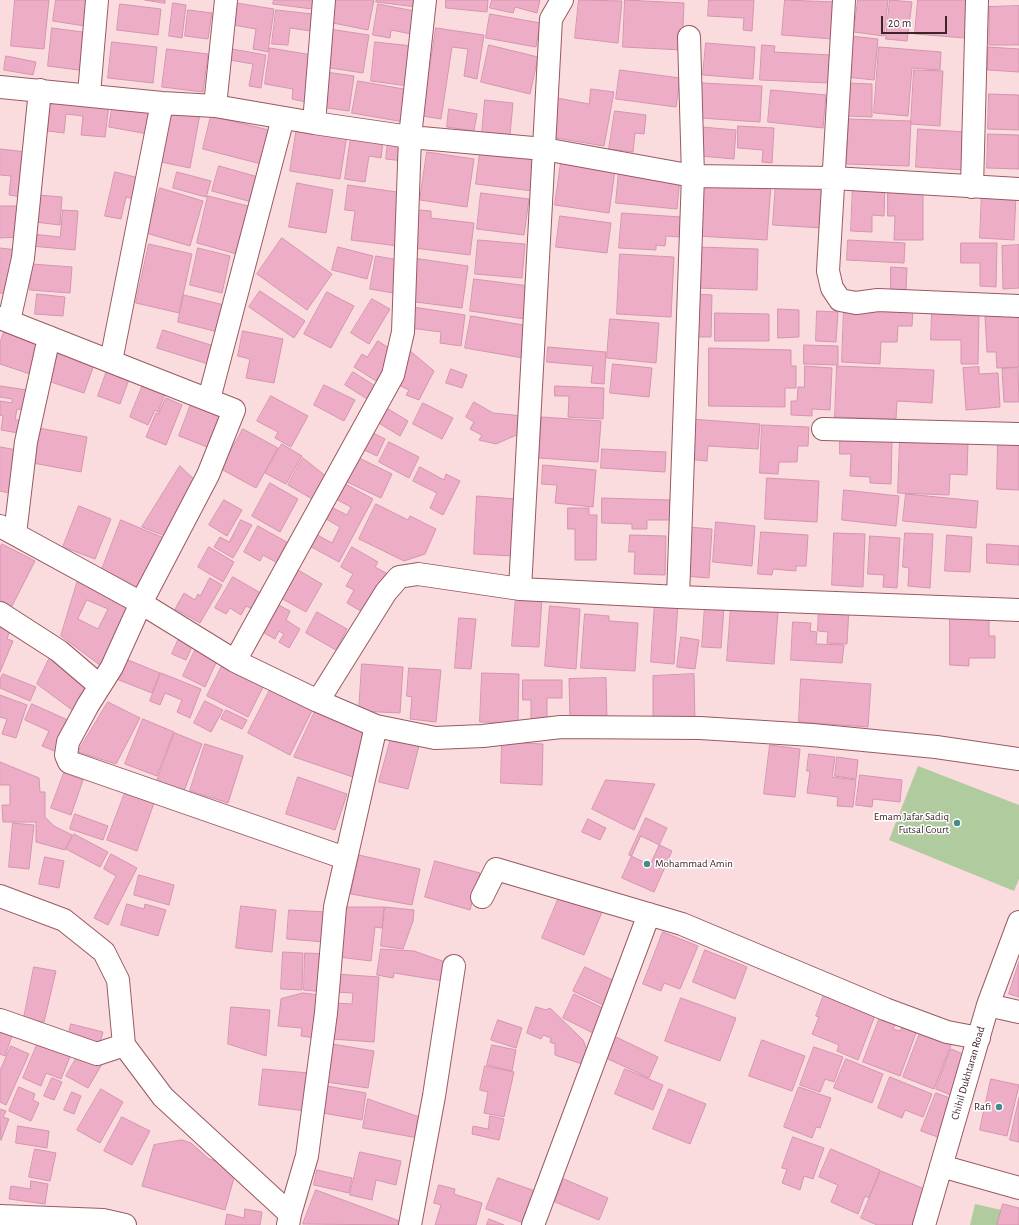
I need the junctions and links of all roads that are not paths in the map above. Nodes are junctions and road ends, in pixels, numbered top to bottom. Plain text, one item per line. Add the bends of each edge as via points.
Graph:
1 (97, 0) edge
2 (226, 0) edge
3 (324, 0) edge
4 (425, 0) edge
5 (562, 0) edge
6 (844, 0) edge
7 (977, 0) edge
8 (689, 37) dead end
9 (0, 87) edge
10 (40, 90) junction
11 (89, 94) junction
12 (162, 103) junction
13 (215, 106) junction
14 (283, 118) junction
15 (314, 123) junction
16 (410, 137) junction
17 (544, 149) junction
18 (693, 176) junction
19 (832, 178) junction
20 (972, 186) junction
21 (1019, 189) edge
22 (1019, 306) edge
23 (4, 319) edge
24 (49, 337) junction
25 (111, 361) junction
26 (209, 399) junction
27 (823, 429) dead end
28 (1019, 434) edge
29 (8, 530) edge
30 (520, 590) junction
31 (678, 598) junction
32 (141, 603) junction
33 (1019, 610) edge
34 (0, 613) edge
35 (235, 662) junction
36 (100, 686) junction
37 (318, 701) junction
38 (376, 726) junction
39 (1019, 759) edge
40 (345, 858) junction
41 (0, 896) edge
42 (482, 897) dead end
43 (649, 914) junction
44 (1019, 922) edge
45 (454, 966) dead end
46 (988, 1005) junction
47 (1019, 1012) edge
48 (0, 1020) edge
49 (978, 1038) junction
50 (124, 1045) junction
51 (941, 1166) junction
52 (1019, 1188) edge
53 (0, 1216) edge
54 (289, 1219) edge
55 (125, 1225) edge
56 (410, 1225) edge
57 (533, 1225) edge
58 (924, 1225) edge

1 - 11 street
2 - 13 street
3 - 15 street
4 - 16 street
5 - 17 street via 550,19
6 - 19 street
7 - 20 street
8 - 18 street
9 - 10 street
10 - 11 street
10 - 23 street via 23,258
11 - 12 street
12 - 13 street
12 - 25 street
13 - 14 street
14 - 15 street
14 - 26 street
15 - 16 street
16 - 17 street
16 - 35 street via 403,332 393,375
17 - 18 street
17 - 30 street
18 - 19 street
18 - 31 street
19 - 20 street
19 - 22 street via 828,271 832,288 840,300 856,303 878,300
20 - 21 street
23 - 24 street
24 - 25 street
24 - 29 street
25 - 26 street
26 - 32 street via 234,410 208,475
27 - 28 street
29 - 32 street
30 - 31 street
30 - 37 street via 418,574 399,576 386,592
31 - 33 street
32 - 35 street
32 - 36 street via 112,667
34 - 36 street via 59,651
35 - 37 street
36 - 40 street via 68,742 66,755 69,762
37 - 38 street
38 - 39 street via 435,738 483,736 562,727 700,728 812,735 936,747
38 - 40 street
40 - 54 street via 335,907 326,1013 307,1156
41 - 50 street via 64,920 104,952 118,980
42 - 43 street via 496,868
43 - 49 street via 682,924 885,1009 947,1032
43 - 57 street
44 - 46 street, Chihil Dukhtaran Road
45 - 56 street via 434,1096
46 - 47 street
46 - 49 street, Chihil Dukhtaran Road
48 - 50 street via 97,1054
49 - 51 street, Chihil Dukhtaran Road
50 - 54 street via 163,1097
51 - 52 street
51 - 58 street, Chihil Dukhtaran Road
53 - 55 street via 103,1220

